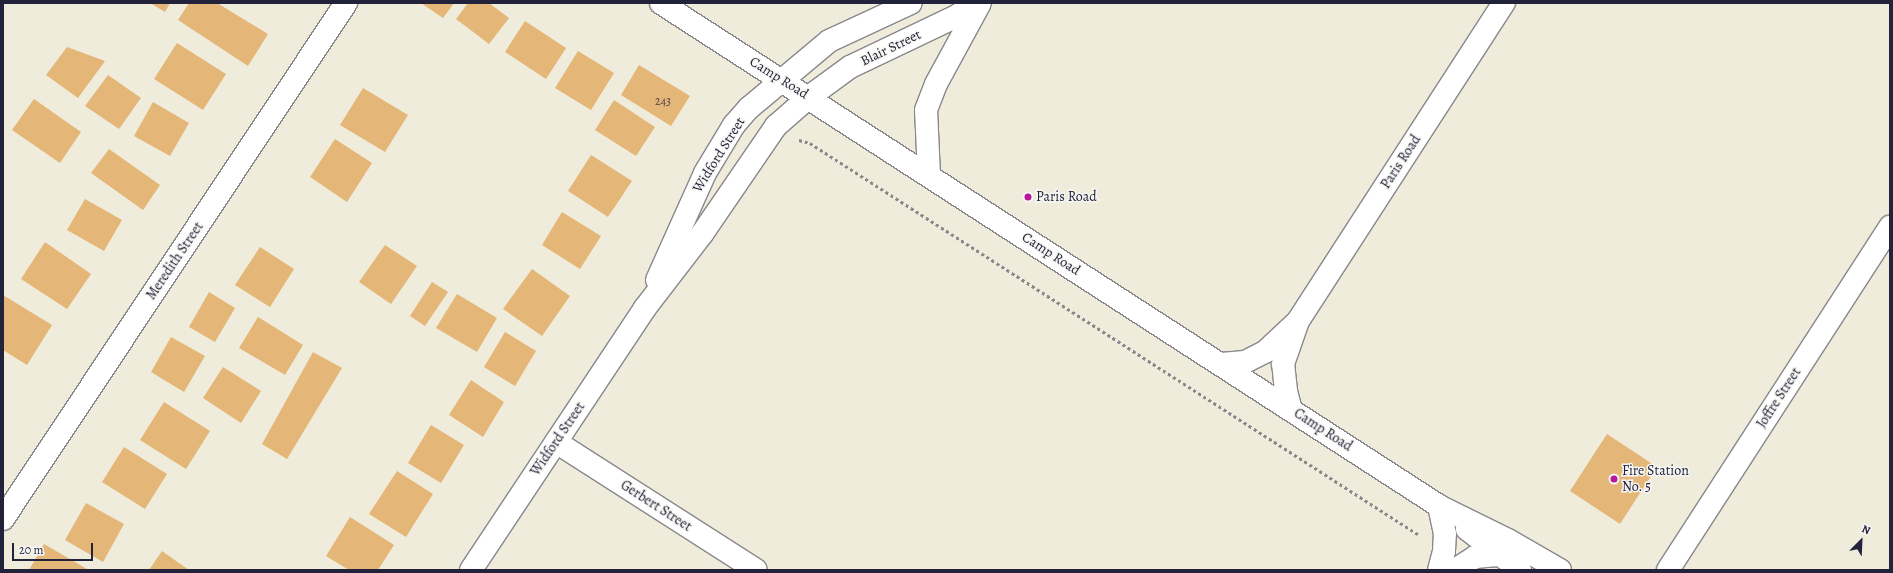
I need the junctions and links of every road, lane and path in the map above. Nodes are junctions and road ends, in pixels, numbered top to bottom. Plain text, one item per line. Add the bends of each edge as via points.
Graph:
1 (346, 3) edge
2 (661, 3) edge
3 (910, 3) edge
4 (975, 3) edge
5 (980, 3) edge
6 (1504, 3) edge
7 (781, 80) junction
8 (809, 97) junction
9 (776, 126) junction
10 (929, 175) junction
11 (1890, 227) edge
12 (1883, 254) edge
13 (645, 308) junction
14 (1298, 321) junction
15 (1221, 364) junction
16 (1291, 410) junction
17 (556, 442) junction
18 (1439, 506) junction
19 (3, 519) edge
20 (1498, 555) junction
21 (1442, 561) edge
22 (471, 570) edge
23 (756, 570) edge
24 (1455, 570) edge
25 (1520, 570) edge
26 (1560, 570) edge
27 (1668, 570) edge

1 - 19 street, Meredith Street
2 - 7 street, Camp Road
3 - 7 street via 829,41
4 - 8 street, Blair Street via 957,16 850,67
5 - 10 street via 936,84 926,110
6 - 14 street, Paris Road
7 - 8 street, Camp Road
7 - 13 street, Widford Street via 734,125 704,173
8 - 9 street, Widford Street
8 - 10 street, Camp Road
9 - 13 street, Widford Street via 702,234
9 - 21 path via 803,143 810,142
10 - 15 street, Camp Road
11 - 12 street, Joffre Street
12 - 27 street, Joffre Street
13 - 17 street, Widford Street
14 - 15 street, Paris Road via 1265,352 1245,362
14 - 16 street, Paris Road via 1283,364
15 - 16 street, Camp Road
16 - 18 street, Camp Road
17 - 22 street, Widford Street
17 - 23 street, Gerbert Street
18 - 20 street, Camp Road
18 - 21 street via 1445,534
18 - 26 street, Camp Road via 1508,540
20 - 24 street via 1475,557
20 - 25 street, Camp Road

